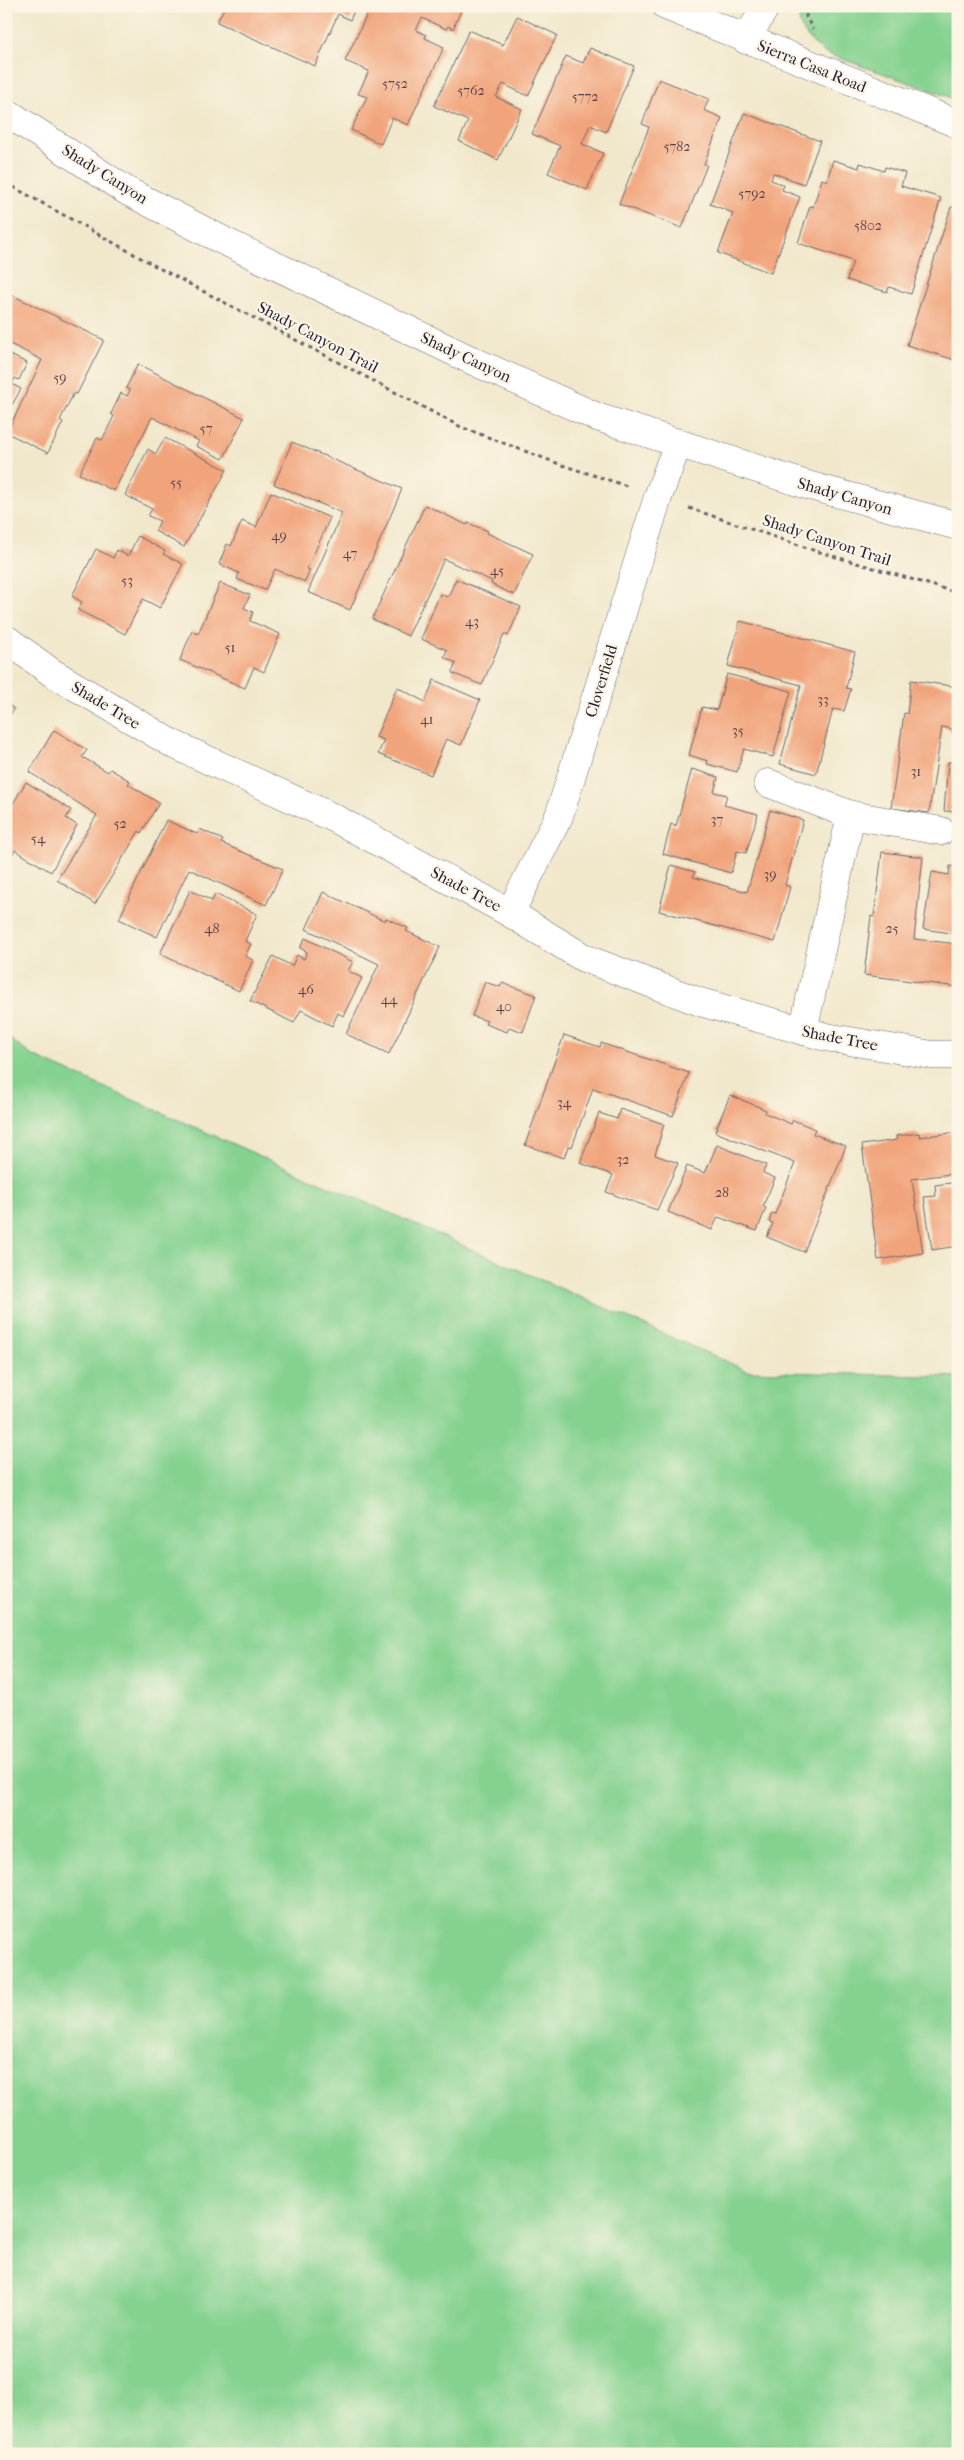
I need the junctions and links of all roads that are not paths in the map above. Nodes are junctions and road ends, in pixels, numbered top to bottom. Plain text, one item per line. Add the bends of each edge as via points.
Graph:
1 (666, 6) edge
2 (766, 6) edge
3 (746, 40) junction
4 (6, 112) edge
5 (958, 124) edge
6 (678, 443) junction
7 (958, 526) edge
8 (6, 639) edge
9 (768, 784) dead end
10 (851, 815) junction
11 (942, 831) dead end
12 (510, 913) junction
13 (803, 1031) junction
14 (958, 1055) edge

1 - 3 street, Sierra Casa Road
2 - 3 street
3 - 5 street, Sierra Casa Road
4 - 6 street, Shady Canyon via 127,191 224,242 469,360 597,417
6 - 7 street, Shady Canyon via 807,486
6 - 12 street, Cloverfield via 658,497 559,816
8 - 12 street, Shade Tree via 51,672 173,744 334,818
9 - 10 street
10 - 11 street
10 - 13 street
12 - 13 street, Shade Tree via 584,958 700,1002
13 - 14 street, Shade Tree via 932,1055

